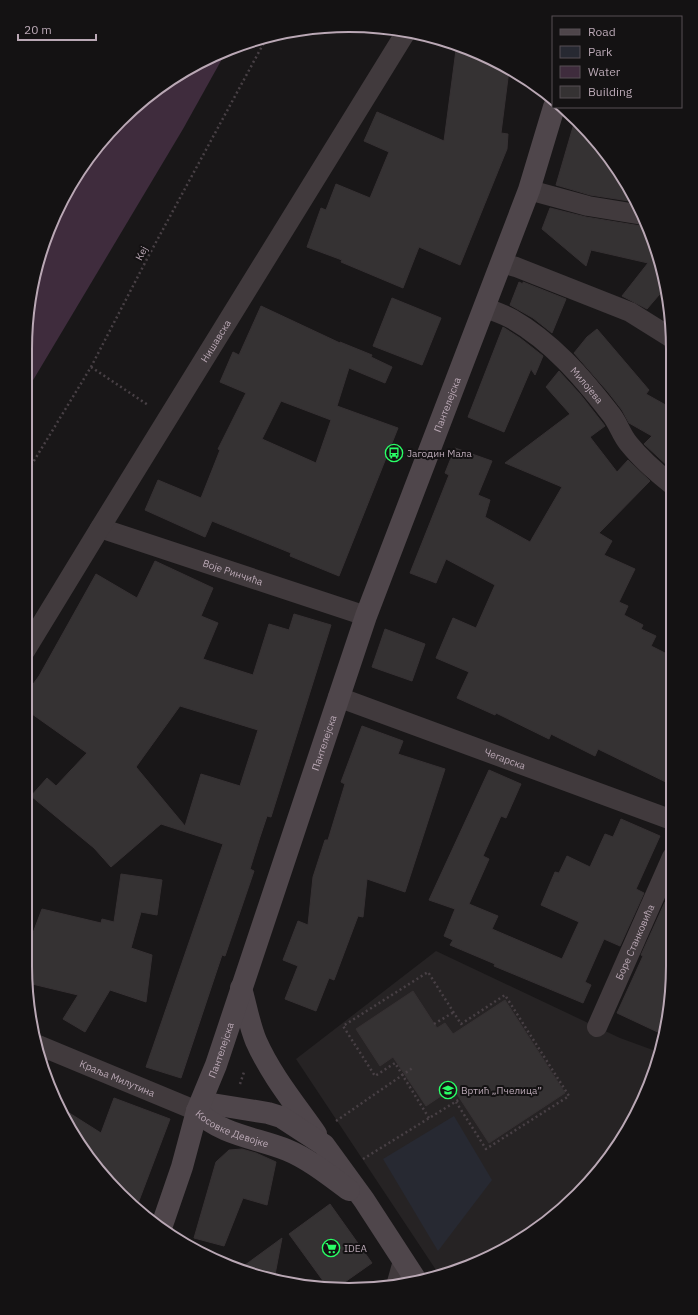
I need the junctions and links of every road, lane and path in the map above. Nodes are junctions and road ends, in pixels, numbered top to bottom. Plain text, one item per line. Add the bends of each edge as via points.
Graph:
1 (403, 37) edge
2 (263, 44) edge
3 (554, 108) edge
4 (529, 190) junction
5 (635, 214) edge
6 (501, 263) junction
7 (484, 307) junction
8 (665, 333) edge
9 (92, 367) junction
10 (152, 407) dead end
11 (32, 464) edge
12 (666, 479) edge
13 (100, 528) junction
14 (366, 616) junction
15 (32, 640) edge
16 (338, 697) junction
17 (666, 818) edge
18 (666, 871) edge
19 (241, 988) junction
20 (454, 1012) junction
21 (434, 1024) dead end
22 (597, 1027) dead end
23 (43, 1047) edge
24 (246, 1066) dead end
25 (414, 1067) dead end
26 (402, 1075) junction
27 (239, 1087) dead end
28 (460, 1099) dead end
29 (456, 1102) junction
30 (197, 1111) junction
31 (429, 1118) junction
32 (331, 1125) dead end
33 (324, 1145) junction
34 (362, 1159) dead end
35 (364, 1200) junction
36 (163, 1222) edge
37 (403, 1261) junction
38 (414, 1276) edge
39 (398, 1279) edge

1 - 13 street, Нишавска
2 - 9 path, Кеј via 148,257
3 - 4 main road, Пантелејска
4 - 5 street via 588,206
4 - 6 main road, Пантелејска
6 - 7 main road, Пантелејска
6 - 8 street via 630,312
7 - 12 street, Милојева via 521,325 572,367 612,415 628,443
7 - 14 main road, Пантелејска
9 - 10 path
9 - 11 path, Кеј
13 - 14 street, Воје Ринчића
13 - 15 street, Нишавска
14 - 16 main road, Пантелејска
16 - 17 street, Чегарска
16 - 19 main road, Пантелејска
18 - 22 street, Боре Станковића
19 - 30 main road, Пантелејска via 216,1065
19 - 33 main road via 256,1040 266,1062
20 - 21 path
20 - 26 path via 428,972 343,1026 376,1076 395,1063
20 - 29 path via 461,1024 505,995 569,1096 486,1150
23 - 30 street, Краља Милутина
24 - 27 path
25 - 26 path
26 - 31 path
26 - 32 path
28 - 29 path
29 - 31 path
30 - 33 main road, Косовке Девојке via 212,1104 268,1113 281,1117
30 - 35 main road, Косовке Девојке via 223,1130 278,1147 303,1158
30 - 36 main road, Пантелејска via 182,1167
31 - 34 path
33 - 35 main road, Косовке Девојке
35 - 37 main road, Косовке Девојке
37 - 38 main road, Косовке Девојке
37 - 39 street

